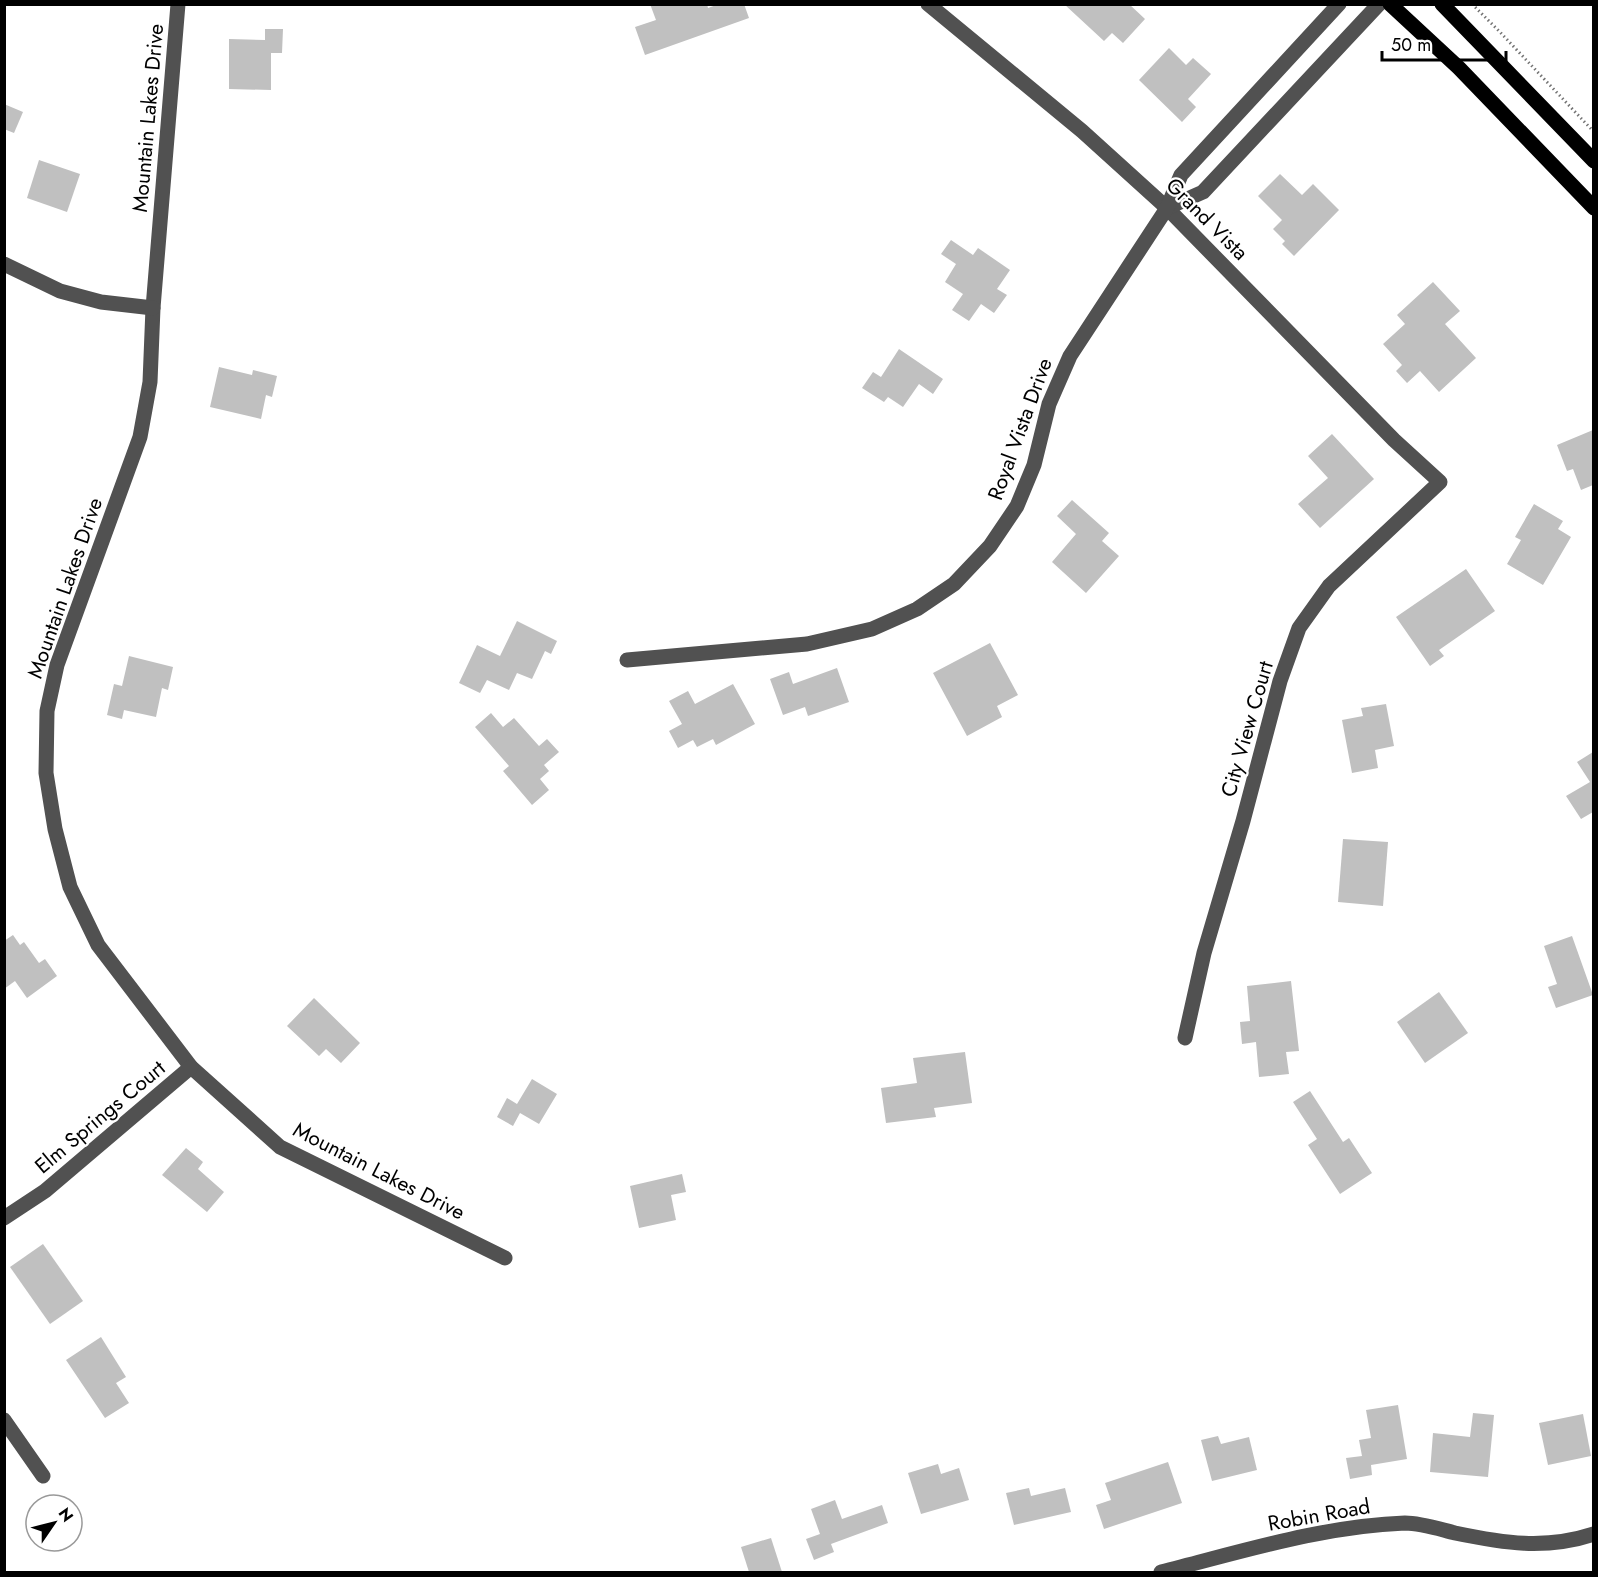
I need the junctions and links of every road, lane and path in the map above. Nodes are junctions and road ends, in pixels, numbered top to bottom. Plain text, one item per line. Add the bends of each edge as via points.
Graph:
1 (178, 4) edge
2 (928, 4) edge
3 (1339, 4) edge
4 (1379, 4) edge
5 (1390, 4) edge
6 (1442, 4) edge
7 (1472, 4) edge
8 (1245, 106) junction
9 (1266, 125) junction
10 (1593, 132) edge
11 (1593, 160) edge
12 (1167, 207) junction
13 (1593, 208) edge
14 (4, 264) edge
15 (153, 308) junction
16 (1440, 482) joint
17 (627, 660) dead end
18 (1185, 1038) dead end
19 (191, 1067) junction
20 (4, 1218) edge
21 (505, 1258) dead end
22 (4, 1420) edge
23 (43, 1476) dead end
24 (1593, 1534) edge
25 (1161, 1572) edge

1 - 15 street, Mountain Lakes Drive
2 - 12 street, Grand Vista
3 - 8 street, Royal Vista Drive
4 - 9 street
5 - 13 main road via 1459,68
6 - 11 main road
7 - 10 path
8 - 9 street
8 - 12 street, Royal Vista Drive via 1181,175
9 - 12 street via 1203,192
12 - 16 street, Grand Vista via 1394,440
12 - 17 street, Royal Vista Drive via 1070,356 1049,404 1034,465 1017,506 990,546 954,584 917,609 872,629 807,644
14 - 15 street via 60,291 101,302
15 - 19 street, Mountain Lakes Drive via 150,382 140,437 57,665 48,711 46,773 70,887 98,945
16 - 18 street, City View Court via 1329,586 1299,628 1280,681 1204,953
19 - 20 street, Elm Springs Court via 45,1191
19 - 21 street, Mountain Lakes Drive via 280,1147
22 - 23 street
24 - 25 street, Robin Road via 1531,1545 1409,1523 1348,1527

